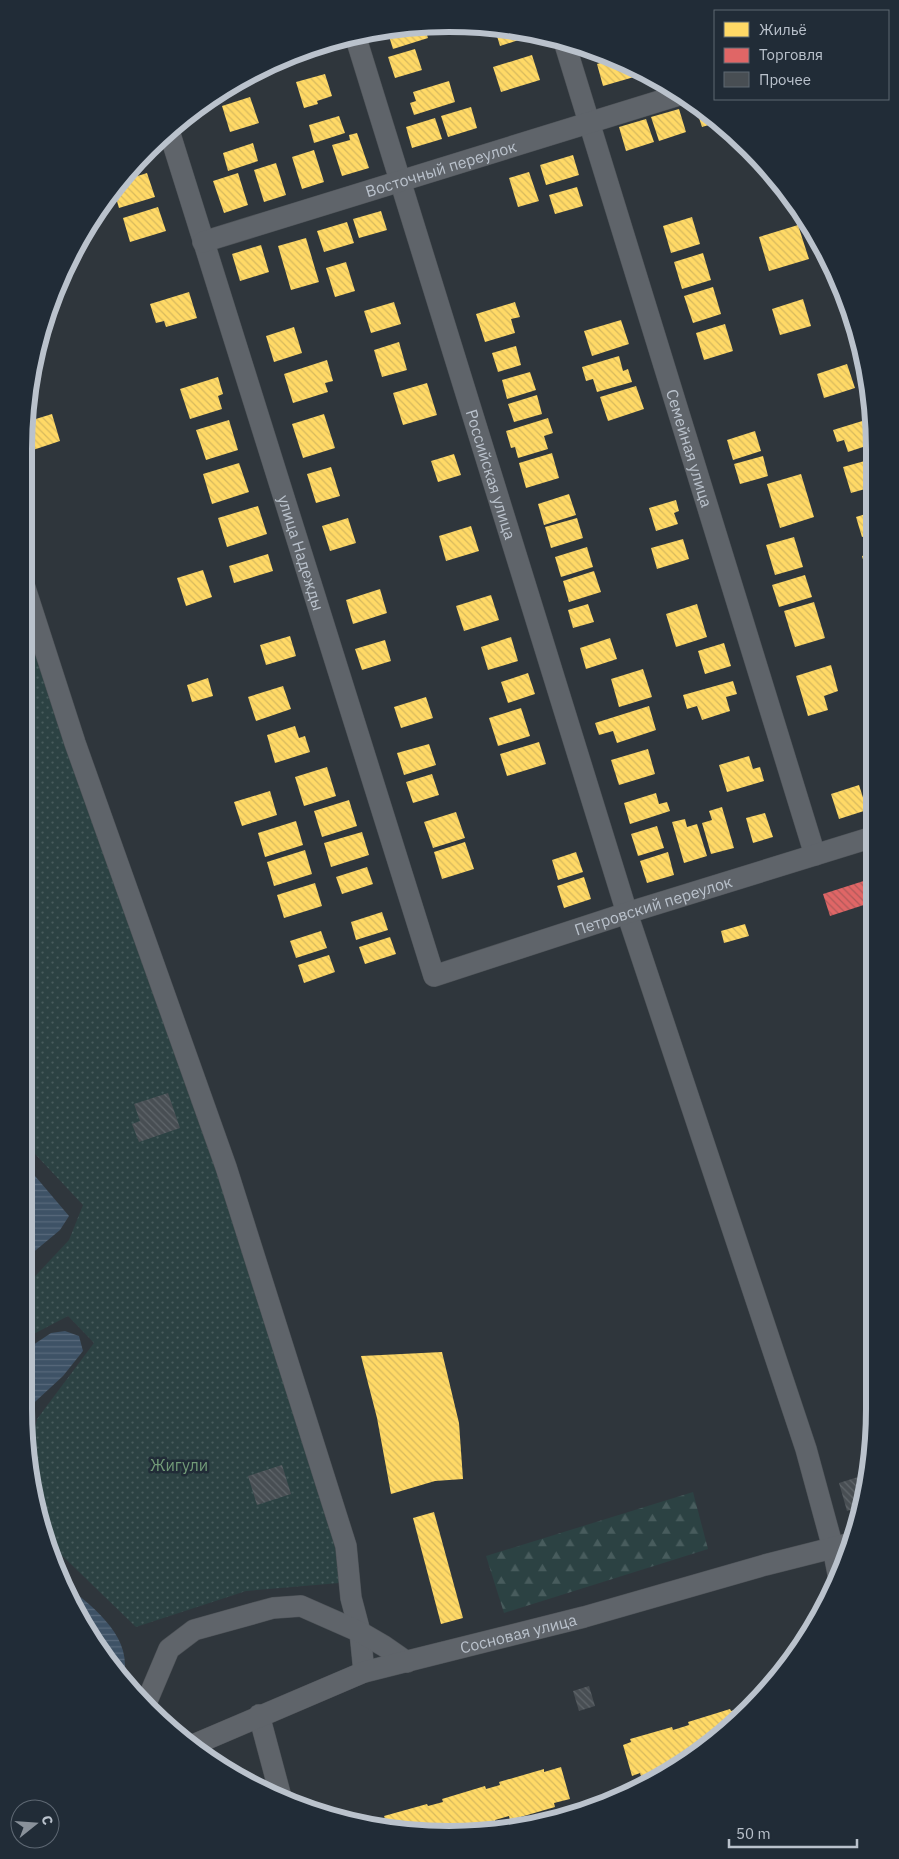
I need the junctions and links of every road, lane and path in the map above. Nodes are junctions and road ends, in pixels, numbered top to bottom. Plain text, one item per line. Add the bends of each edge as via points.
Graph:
1 (358, 43) edge
2 (567, 50) edge
3 (672, 97) edge
4 (589, 123) junction
5 (172, 139) edge
6 (400, 181) junction
7 (203, 242) junction
8 (32, 610) edge
9 (866, 839) edge
10 (816, 855) junction
11 (627, 913) junction
12 (434, 976) joint
13 (843, 1545) edge
14 (360, 1632) junction
15 (407, 1662) junction
16 (364, 1672) junction
17 (149, 1697) edge
18 (259, 1716) junction
19 (199, 1742) edge
20 (279, 1790) edge

1 - 6 street, Российская улица
2 - 4 street, Семейная улица
3 - 4 street, Восточный переулок
4 - 6 street, Восточный переулок
4 - 10 street, Семейная улица
5 - 7 street, улица Надежды
6 - 7 street, Восточный переулок
6 - 11 street, Российская улица
7 - 12 street, улица Надежды
8 - 14 street via 75,743 226,1167 346,1546 351,1598
9 - 10 street, Петровский переулок
10 - 11 street, Петровский переулок
11 - 12 street, Петровский переулок
11 - 13 street, Российская улица via 806,1449
13 - 15 street, Сосновая улица
14 - 15 street
14 - 16 street
14 - 17 street via 301,1606 273,1608 194,1630 169,1648
15 - 16 street, Сосновая улица
16 - 18 street, Сосновая улица
18 - 19 street, Сосновая улица
18 - 20 street

